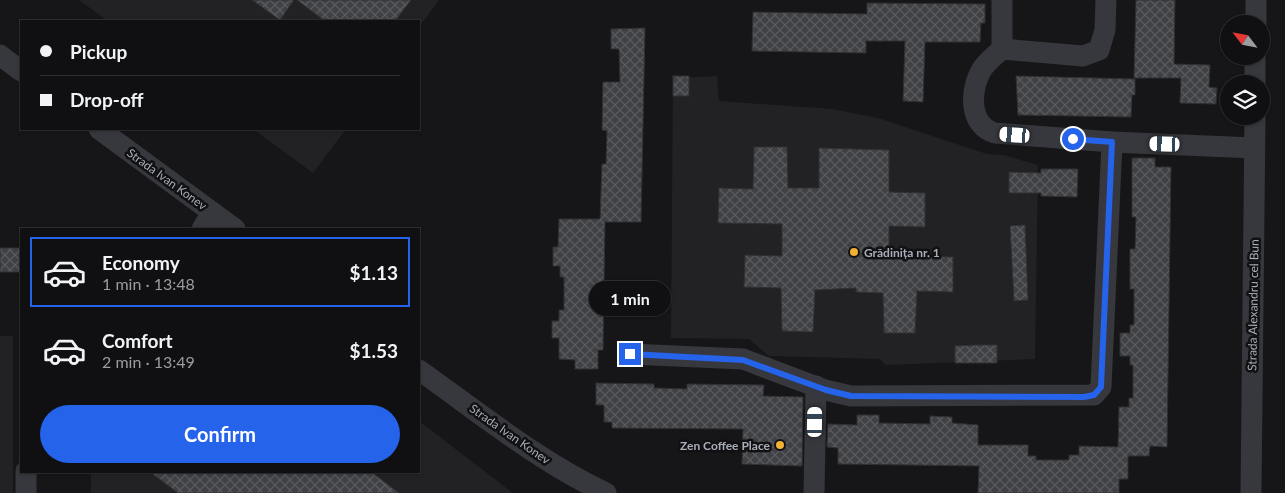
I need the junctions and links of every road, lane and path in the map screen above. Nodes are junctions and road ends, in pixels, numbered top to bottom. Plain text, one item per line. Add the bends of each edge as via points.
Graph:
1 (1002, 0) edge
2 (1106, 0) edge
3 (1256, 0) edge
4 (1256, 15) edge
5 (1002, 49) junction
6 (0, 55) edge
7 (20, 70) edge
8 (1255, 125) edge
9 (100, 130) edge
10 (1112, 142) junction
11 (1254, 148) junction
12 (207, 220) edge
13 (232, 228) edge
14 (630, 354) dead end
15 (420, 371) edge
16 (816, 386) junction
17 (26, 473) edge
18 (26, 493) edge
19 (606, 493) edge
20 (814, 493) edge
21 (1250, 493) edge

1 - 5 street
2 - 5 street via 1105,30 1099,50 1083,56
3 - 4 street
5 - 10 street via 983,69 978,80 974,107 982,128 995,133
6 - 7 street
8 - 11 street, Strada Alexandru cel Bun
9 - 12 street, Strada Ivan Konev
10 - 11 street
10 - 16 street via 1101,387 1094,395 851,396
11 - 21 street, Strada Alexandru cel Bun
12 - 13 street, Strada Ivan Konev
14 - 16 street via 743,360
15 - 19 street, Strada Ivan Konev via 537,455
16 - 20 street
17 - 18 street

